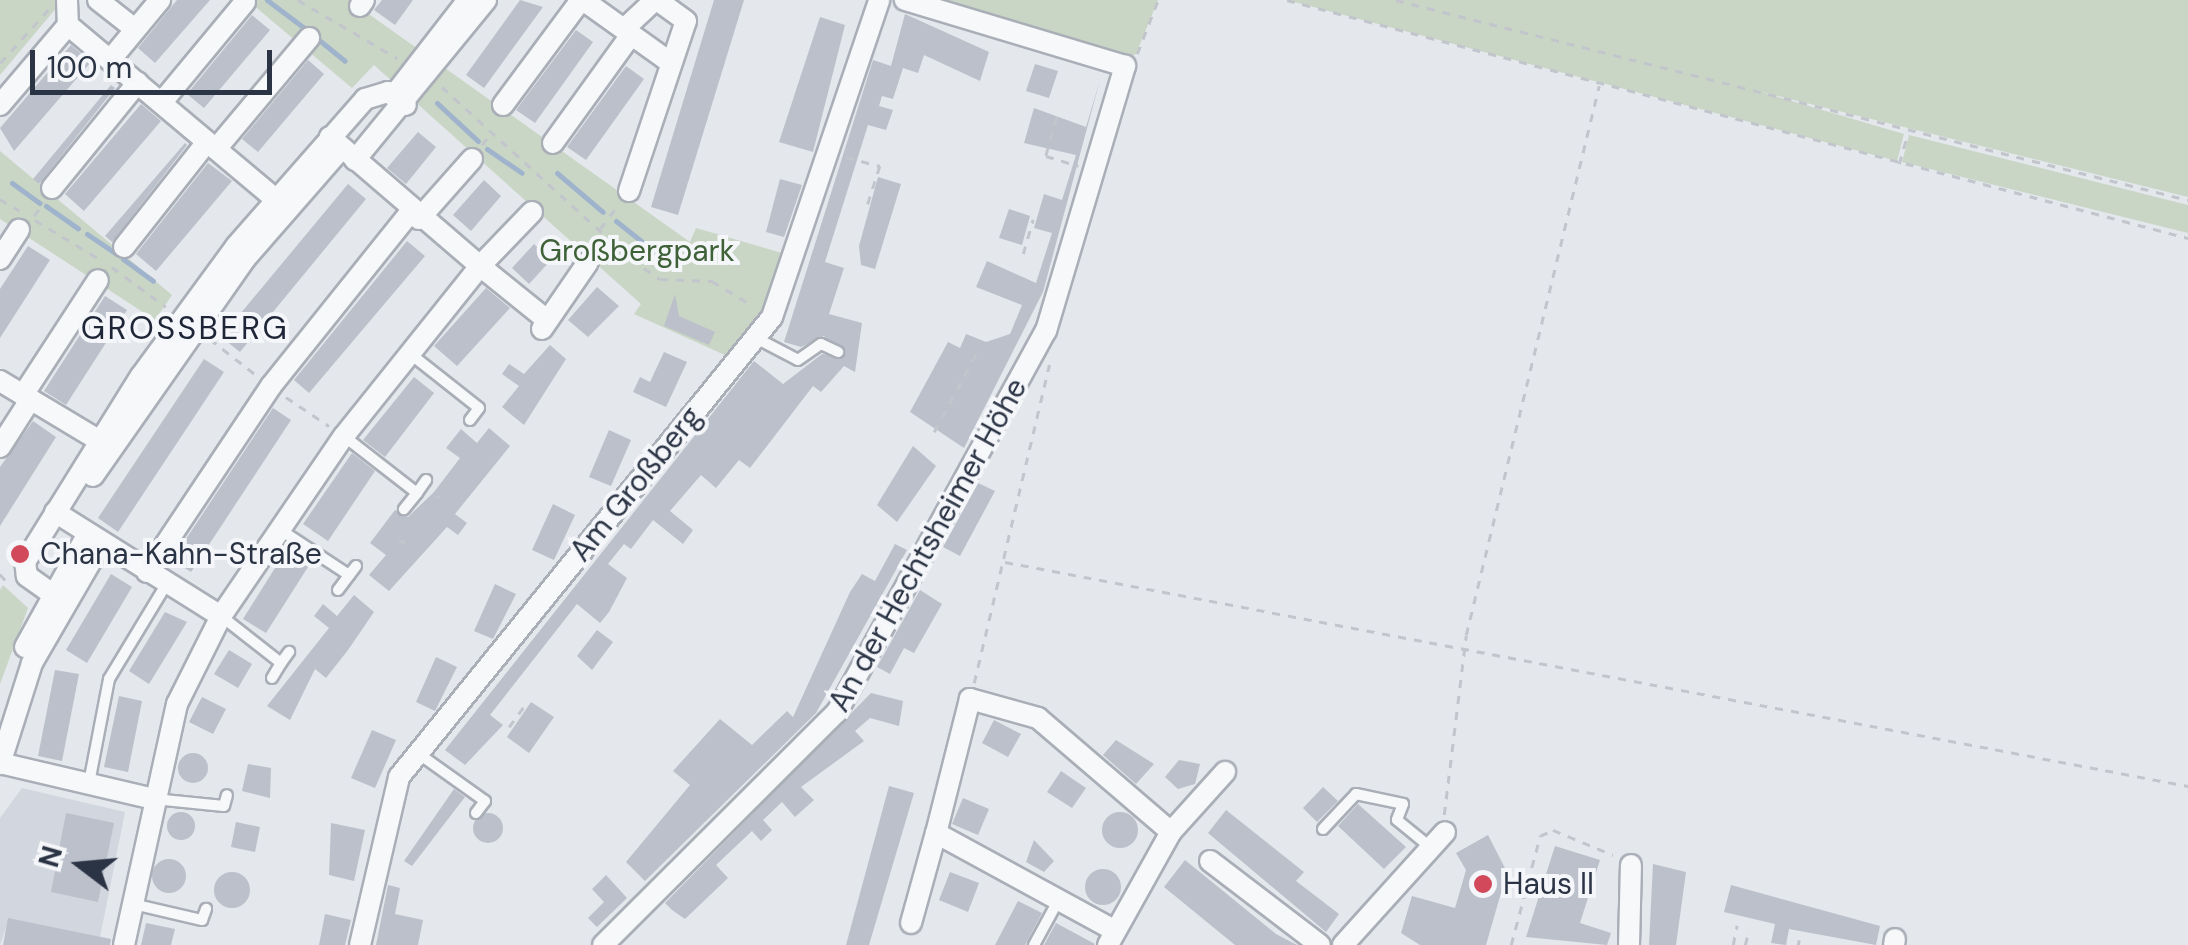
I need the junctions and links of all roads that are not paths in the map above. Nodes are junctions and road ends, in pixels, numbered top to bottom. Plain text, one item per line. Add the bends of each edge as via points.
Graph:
1 (67, 0) edge
2 (98, 0) edge
3 (160, 0) edge
4 (468, 0) edge
5 (486, 0) edge
6 (582, 0) edge
7 (656, 0) edge
8 (879, 0) edge
9 (905, 0) edge
10 (245, 2) edge
11 (68, 24) junction
12 (135, 29) junction
13 (628, 32) junction
14 (309, 38) dead end
15 (111, 59) junction
16 (671, 63) junction
17 (423, 73) junction
18 (138, 82) junction
19 (401, 100) junction
20 (162, 102) junction
21 (0, 106) edge
22 (503, 106) dead end
23 (554, 143) dead end
24 (212, 145) junction
25 (342, 149) junction
26 (472, 158) dead end
27 (52, 188) dead end
28 (629, 191) road end
29 (281, 204) junction
30 (532, 212) dead end
31 (415, 215) junction
32 (19, 230) dead end
33 (124, 246) road end
34 (0, 259) edge
35 (588, 262) dead end
36 (480, 266) junction
37 (104, 273) road end
38 (756, 337) junction
39 (408, 352) junction
40 (838, 352) dead end
41 (0, 381) edge
42 (26, 398) junction
43 (470, 420) dead end
44 (344, 436) junction
45 (105, 444) junction
46 (0, 447) edge
47 (426, 480) dead end
48 (416, 492) junction
49 (404, 509) dead end
50 (61, 516) junction
51 (278, 528) junction
52 (94, 540) junction
53 (147, 572) junction
54 (166, 586) junction
55 (338, 590) dead end
56 (58, 599) junction
57 (221, 616) junction
58 (289, 652) dead end
59 (281, 663) junction
60 (272, 678) dead end
61 (1, 753) edge
62 (418, 753) junction
63 (1225, 772) dead end
64 (89, 784) junction
65 (153, 798) junction
66 (476, 813) dead end
67 (222, 819) dead end
68 (1323, 829) dead end
69 (1171, 832) junction
70 (936, 834) junction
71 (1438, 840) joint
72 (1210, 861) dead end
73 (1631, 865) road end
74 (1058, 900) junction
75 (132, 904) junction
76 (911, 923) dead end
77 (200, 933) dead end
78 (1111, 937) edge
79 (124, 945) edge
80 (360, 945) edge
81 (603, 945) edge
82 (1034, 945) edge
83 (1320, 945) edge
84 (1343, 945) edge
85 (1629, 945) edge

1 - 11 street
2 - 12 street
3 - 12 street
4 - 17 street
5 - 17 street
6 - 13 street
6 - 22 street
7 - 13 street
7 - 16 street via 686,21
8 - 38 street, Am Großberg via 772,317
9 - 81 street, An der Hechtsheimer Höhe via 1125,66 1046,331 837,712
10 - 20 street
11 - 15 street
11 - 21 street
12 - 15 street
13 - 16 street
13 - 23 street
14 - 24 street
15 - 18 street
16 - 28 street
17 - 19 street
18 - 20 street
18 - 27 street
19 - 25 street
19 - 25 street via 374,92
20 - 24 street
24 - 29 street
24 - 33 street
25 - 29 street
25 - 31 street
26 - 31 street
29 - 45 street via 197,329
30 - 36 street
31 - 36 street
31 - 53 street via 271,386
32 - 34 street
35 - 36 street via 544,325
36 - 39 street
37 - 42 street
38 - 40 lane via 798,360 820,344
38 - 62 street, Am Großberg
39 - 43 lane via 483,404
39 - 44 street
41 - 42 street
42 - 45 street
42 - 46 street
44 - 48 lane
44 - 51 street
45 - 50 street
47 - 48 lane
48 - 49 lane
50 - 52 street
50 - 56 street via 24,567
51 - 55 lane via 352,570
51 - 57 street
52 - 53 street
52 - 56 street
53 - 54 street
54 - 57 street
54 - 64 lane via 109,679
56 - 61 street via 16,672
57 - 59 lane
57 - 65 street via 177,704
58 - 59 lane
59 - 60 lane
61 - 64 street
62 - 66 lane via 485,801
62 - 80 street, Am Großberg via 392,790
63 - 69 street
64 - 65 street
65 - 67 lane via 226,800
65 - 75 street
68 - 71 lane via 1356,794 1403,804 1396,820
69 - 70 street via 1038,718 970,699
69 - 78 street
70 - 74 street
70 - 76 street
71 - 84 street
72 - 83 street
73 - 85 street
74 - 78 street
74 - 82 lane
75 - 77 lane via 204,914
75 - 79 street

